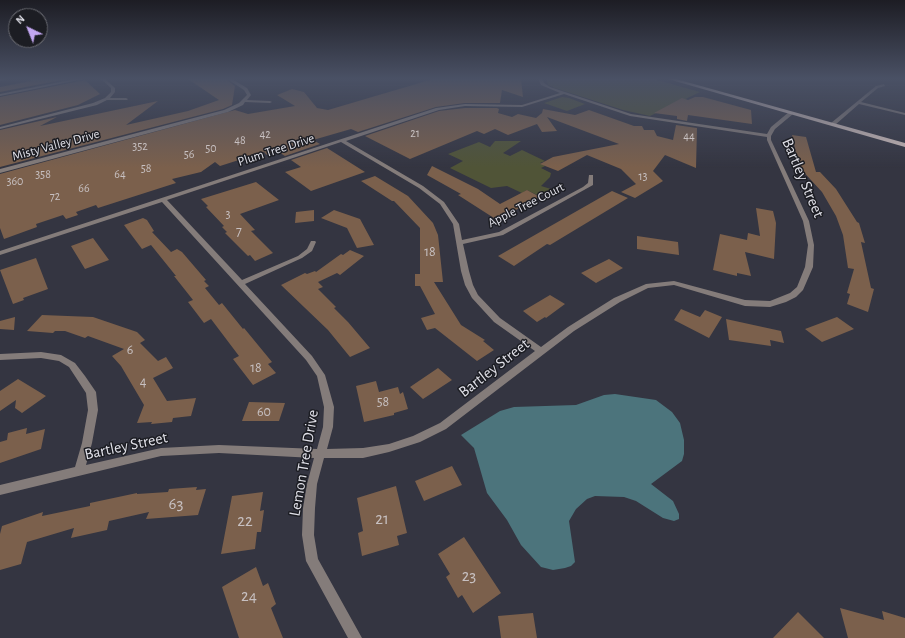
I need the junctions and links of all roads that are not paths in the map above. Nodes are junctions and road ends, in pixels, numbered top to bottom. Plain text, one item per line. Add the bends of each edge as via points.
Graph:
1 (81, 109) edge
2 (233, 109) edge
3 (439, 109) edge
4 (611, 109) edge
5 (776, 109) edge
6 (852, 109) edge
7 (883, 109) edge
8 (791, 113) junction
9 (905, 114) edge
10 (833, 124) junction
11 (0, 128) edge
12 (769, 136) junction
13 (342, 140) junction
14 (905, 145) edge
15 (0, 171) edge
16 (591, 176) dead end
17 (163, 199) junction
18 (313, 242) dead end
19 (461, 242) junction
20 (0, 253) edge
21 (241, 283) junction
22 (541, 351) junction
23 (0, 356) edge
24 (322, 454) junction
25 (79, 472) junction
26 (0, 490) edge
27 (355, 638) edge

1 - 11 street
2 - 15 street, Misty Valley Drive
3 - 13 street, Plum Tree Drive
4 - 12 street via 630,115
5 - 8 main road
6 - 10 street
7 - 9 street
8 - 10 main road
8 - 12 street, Bartley Street via 773,128
10 - 14 main road
12 - 22 street, Bartley Street via 776,158 804,214 809,231 809,267 800,288 793,295 777,302 762,304 730,300 674,283 646,286 603,308
13 - 17 street, Plum Tree Drive
13 - 19 street via 433,195 442,203 456,224
16 - 19 street, Apple Tree Court via 591,184 585,188 501,234
17 - 20 street, Plum Tree Drive
17 - 21 street, Lemon Tree Drive
18 - 21 street via 310,250 300,256
19 - 22 street via 465,271 475,296 497,320
21 - 24 street, Lemon Tree Drive via 310,358 322,375 329,407
22 - 24 street, Bartley Street via 444,426 389,448 363,453
23 - 25 street via 41,355 61,358 72,365 82,378 91,392 93,410
24 - 25 street, Bartley Street via 219,449 180,450 161,452
24 - 27 street, Lemon Tree Drive via 312,484 309,508 308,535 312,561
25 - 26 street, Bartley Street

